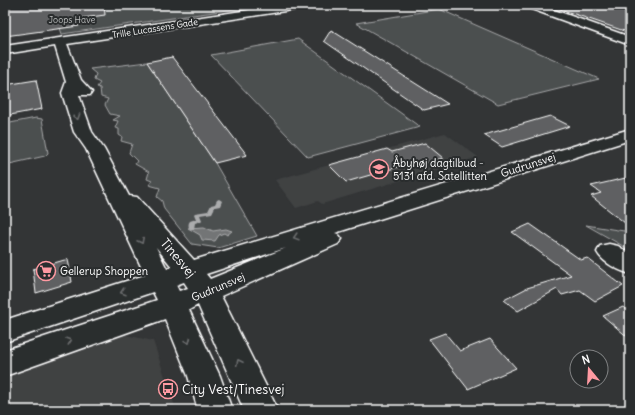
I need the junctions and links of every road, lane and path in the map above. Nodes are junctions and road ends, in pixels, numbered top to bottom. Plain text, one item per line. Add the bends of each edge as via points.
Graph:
1 (305, 5) edge
2 (538, 6) edge
3 (630, 41) edge
4 (60, 42) junction
5 (5, 50) edge
6 (630, 134) edge
7 (111, 181) junction
8 (609, 252) dead end
9 (630, 265) edge
10 (198, 282) junction
11 (167, 293) junction
12 (35, 311) junction
13 (5, 331) edge
14 (39, 351) junction
15 (5, 363) edge
16 (216, 410) edge
17 (261, 410) edge

1 - 4 street, Trille Lucassens Gade
2 - 3 street
4 - 5 street, Trille Lucassens Gade
4 - 7 street, Tinesvej via 74,82 70,93 83,132 95,148
6 - 10 street, Gudrunsvej via 427,198
7 - 10 street, Tinesvej
7 -> 11 street, Tinesvej
8 - 9 street
10 - 11 street, Gudrunsvej
17 -> 10 street, Tinesvej
11 -> 12 street, Gudrunsvej
14 -> 11 street, Gudrunsvej
11 -> 16 street, Tinesvej via 204,376
12 - 13 street, Gudrunsvej
12 - 14 street
14 - 15 street, Gudrunsvej

